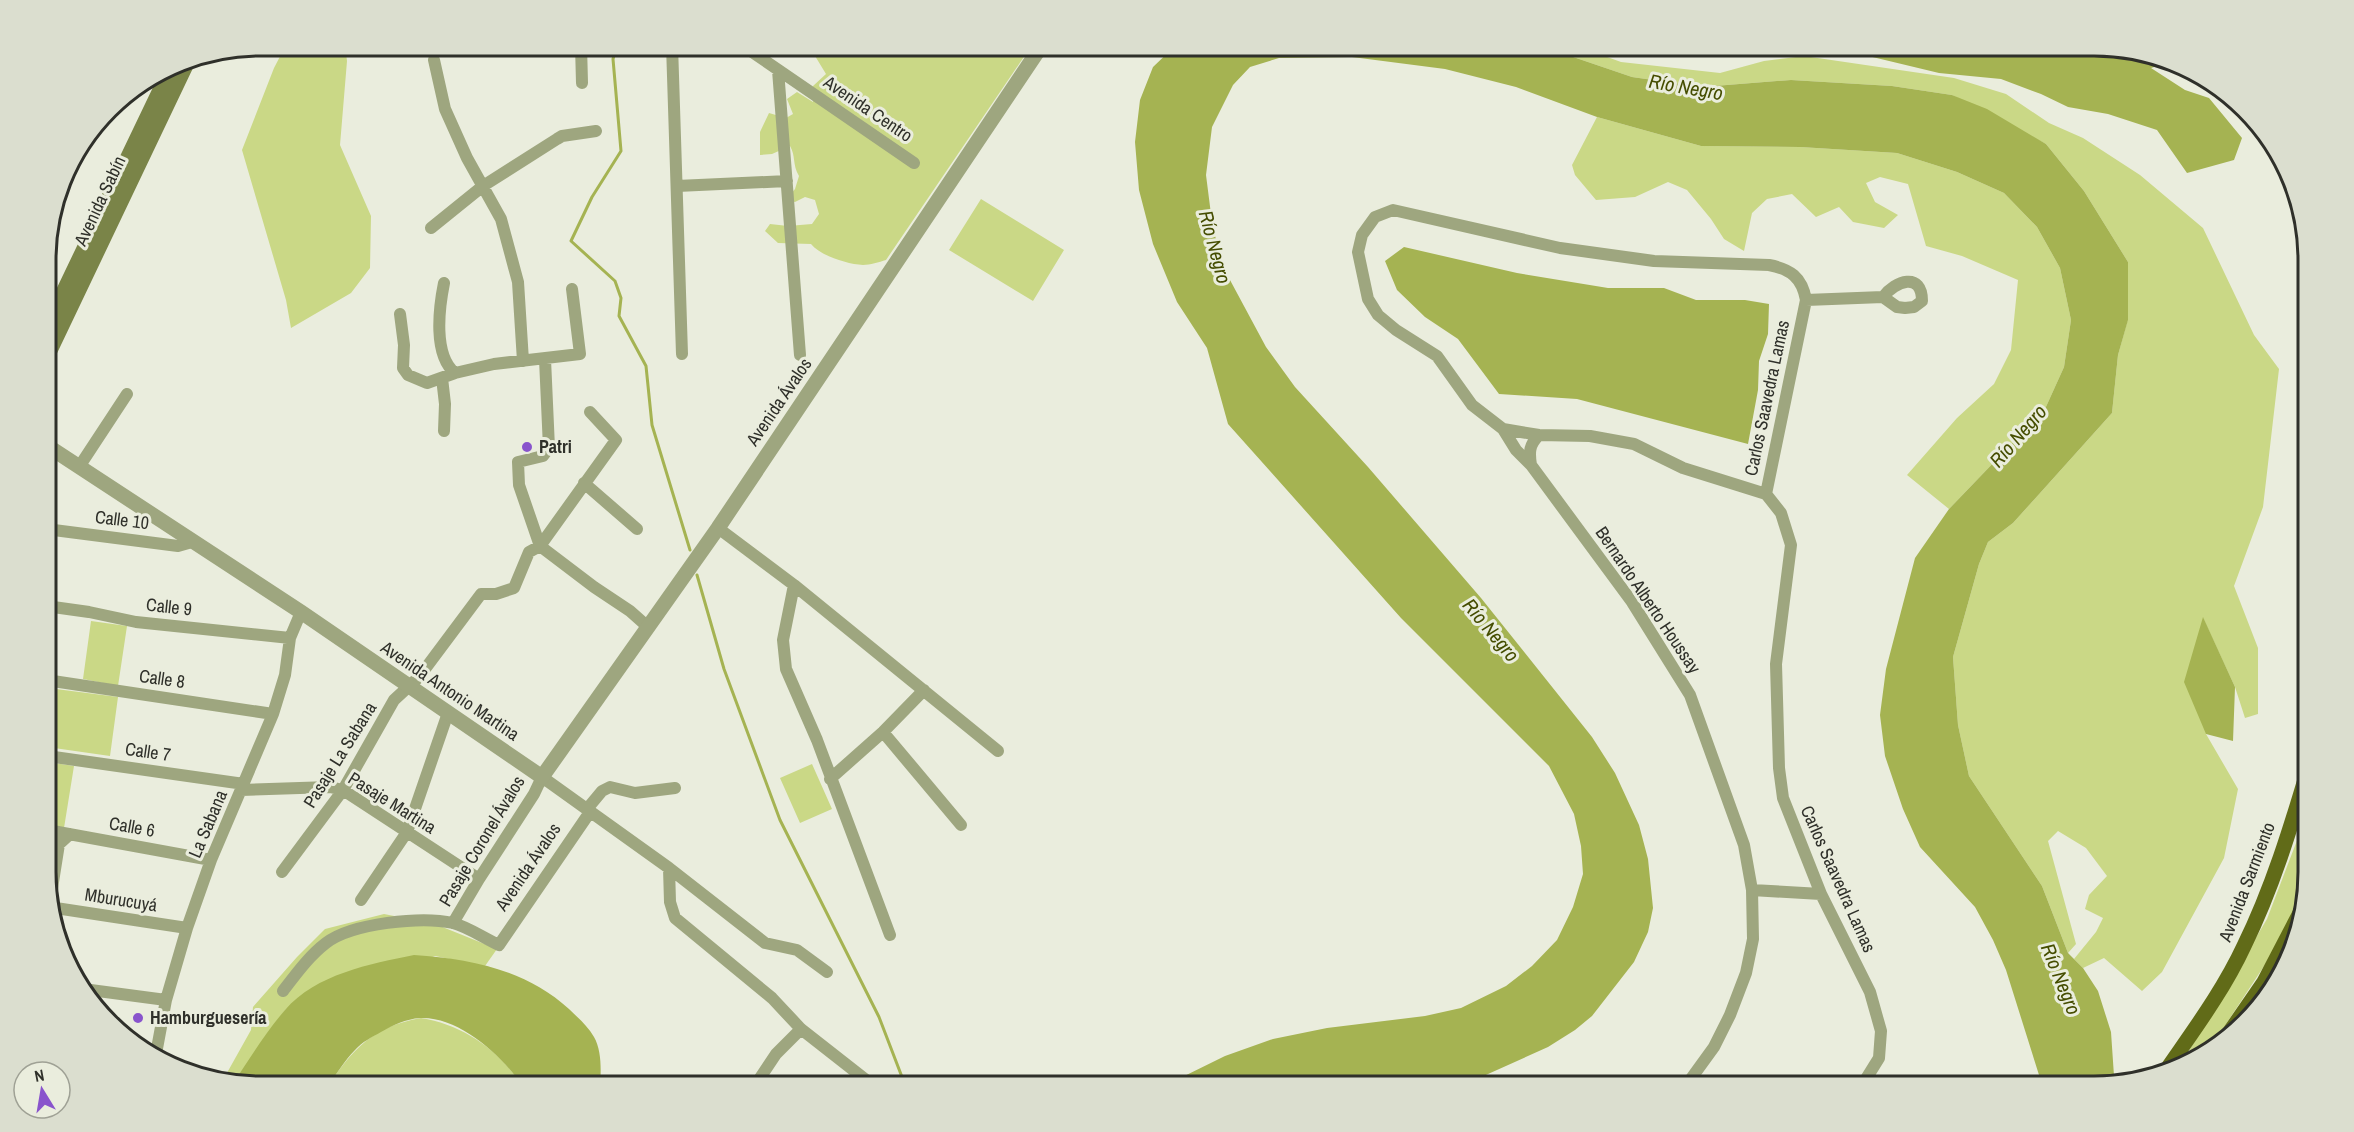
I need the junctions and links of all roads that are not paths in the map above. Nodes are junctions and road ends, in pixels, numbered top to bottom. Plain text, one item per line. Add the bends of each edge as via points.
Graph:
1 (581, 56) edge
2 (672, 56) edge
3 (758, 56) edge
4 (1035, 56) edge
5 (434, 60) dead end
6 (778, 70) junction
7 (183, 71) edge
8 (165, 79) edge
9 (582, 83) dead end
10 (596, 131) dead end
11 (914, 163) dead end
12 (787, 181) junction
13 (483, 186) junction
14 (677, 186) junction
15 (1393, 210) joint
16 (431, 228) dead end
17 (444, 283) dead end
18 (572, 289) dead end
19 (1883, 297) dead end
20 (1806, 300) junction
21 (56, 307) edge
22 (400, 314) dead end
23 (56, 338) edge
24 (682, 354) dead end
25 (800, 355) dead end
26 (545, 358) junction
27 (524, 361) junction
28 (455, 373) junction
29 (442, 378) junction
30 (127, 394) dead end
31 (591, 412) dead end
32 (1503, 429) junction
33 (444, 431) dead end
34 (1539, 435) junction
35 (56, 452) edge
36 (1531, 465) junction
37 (79, 467) junction
38 (584, 483) junction
39 (1766, 494) junction
40 (718, 528) junction
41 (637, 529) dead end
42 (56, 530) edge
43 (192, 542) junction
44 (540, 546) junction
45 (794, 585) junction
46 (56, 607) edge
47 (301, 612) junction
48 (648, 627) junction
49 (290, 638) junction
50 (56, 681) edge
51 (409, 686) junction
52 (924, 690) junction
53 (448, 713) junction
54 (273, 714) junction
55 (883, 732) junction
56 (998, 751) dead end
57 (56, 757) edge
58 (542, 777) junction
59 (830, 779) junction
60 (243, 787) junction
61 (675, 788) dead end
62 (343, 790) junction
63 (2298, 800) edge
64 (589, 811) junction
65 (961, 825) dead end
66 (56, 832) edge
67 (407, 832) junction
68 (70, 834) junction
69 (211, 860) junction
70 (56, 865) edge
71 (669, 868) junction
72 (282, 872) dead end
73 (479, 879) junction
74 (1752, 890) junction
75 (1821, 894) junction
76 (361, 900) dead end
77 (59, 908) edge
78 (453, 923) junction
79 (187, 928) junction
80 (2289, 934) edge
81 (890, 935) dead end
82 (826, 972) dead end
83 (94, 990) edge
84 (283, 991) dead end
85 (166, 1000) junction
86 (2245, 1010) edge
87 (801, 1029) junction
88 (157, 1048) edge
89 (2173, 1061) edge
90 (761, 1076) edge
91 (861, 1076) edge
92 (1693, 1076) edge
93 (1868, 1076) edge

1 - 9 street
2 - 14 street
3 - 6 street, Avenida Centro
4 - 40 street, Avenida Ávalos
5 - 13 street via 445,109
6 - 11 street, Avenida Centro
6 - 12 street
7 - 23 main road, Avenida Sabín
8 - 21 main road, Avenida Sabín
10 - 13 street via 562,136
12 - 14 street
12 - 25 street
13 - 16 street
13 - 27 street via 501,219 518,282
14 - 24 street
15 - 20 street, Carlos Saavedra Lamas via 1560,248 1654,261 1787,268 1804,287
15 - 32 street, Bernardo Alberto Houssay via 1375,217 1362,235 1358,252 1368,299 1378,315 1396,330 1437,356 1472,405
17 - 28 street via 439,334 448,368
18 - 26 street via 580,354
19 - 20 street
20 - 39 street, Carlos Saavedra Lamas
22 - 29 street via 403,368 408,375 427,382
26 - 27 street
26 - 44 street via 549,448 543,456 518,462 519,485
27 - 28 street
28 - 29 street
29 - 33 street
30 - 37 street
31 - 38 street via 616,440
32 - 34 street
32 - 36 street, Bernardo Alberto Houssay
34 - 36 street via 1530,448
34 - 39 street via 1590,436 1634,444 1683,468
35 - 37 street, Avenida Antonio Martina
36 - 74 street, Bernardo Alberto Houssay via 1632,602 1690,695 1744,845
37 - 43 street, Avenida Antonio Martina
38 - 41 street
38 - 44 street
39 - 75 street, Carlos Saavedra Lamas via 1781,513 1791,544 1776,664 1783,798
40 - 45 street
40 - 48 street, Avenida Ávalos
42 - 43 street, Calle 10 via 178,546
43 - 47 street, Avenida Antonio Martina
44 - 48 street
44 - 51 street, Pasaje La Sabana via 529,552 514,588 481,594
45 - 52 street
45 - 59 street via 783,640 786,669
46 - 49 street, Calle 9 via 136,622
47 - 49 street, La Sabana
47 - 51 street, Avenida Antonio Martina
48 - 58 street, Avenida Ávalos
49 - 54 street, La Sabana via 285,675
50 - 54 street, Calle 8
51 - 53 street, Avenida Antonio Martina
51 - 62 street, Pasaje La Sabana via 394,700
52 - 55 street
52 - 56 street
53 - 58 street, Avenida Antonio Martina
53 - 67 street
54 - 60 street, La Sabana
55 - 59 street
55 - 65 street
57 - 60 street, Calle 7
58 - 64 street, Avenida Antonio Martina
58 - 73 street, Pasaje Coronel Ávalos
59 - 81 street
60 - 62 street, Pasaje Martina
60 - 69 street, La Sabana
61 - 64 street, Avenida Ávalos via 635,794 610,787 602,791
62 - 67 street, Pasaje Martina
62 - 72 street, Pasaje La Sabana
63 - 89 main road, Avenida Sarmiento via 2274,875 2244,948
64 - 71 street, Avenida Antonio Martina
64 - 78 street, Avenida Ávalos via 499,945
66 - 68 street, Calle 6
67 - 73 street, Pasaje Martina
67 - 76 street
68 - 69 street, Calle 6
68 - 70 street via 59,844
69 - 79 street, La Sabana
71 - 82 street, Avenida Antonio Martina via 765,943 797,950
71 - 87 street via 670,902 675,918 772,998
73 - 78 street, Pasaje Coronel Ávalos
74 - 75 street
74 - 92 street, Bernardo Alberto Houssay via 1752,939 1746,973 1730,1016
75 - 93 street, Carlos Saavedra Lamas via 1870,992 1881,1031 1880,1058
77 - 79 street, Mburucuyá
78 - 84 street via 392,922 328,941
79 - 85 street, La Sabana
80 - 86 main road
83 - 85 street
85 - 88 street, La Sabana
87 - 90 street via 776,1053
87 - 91 street

